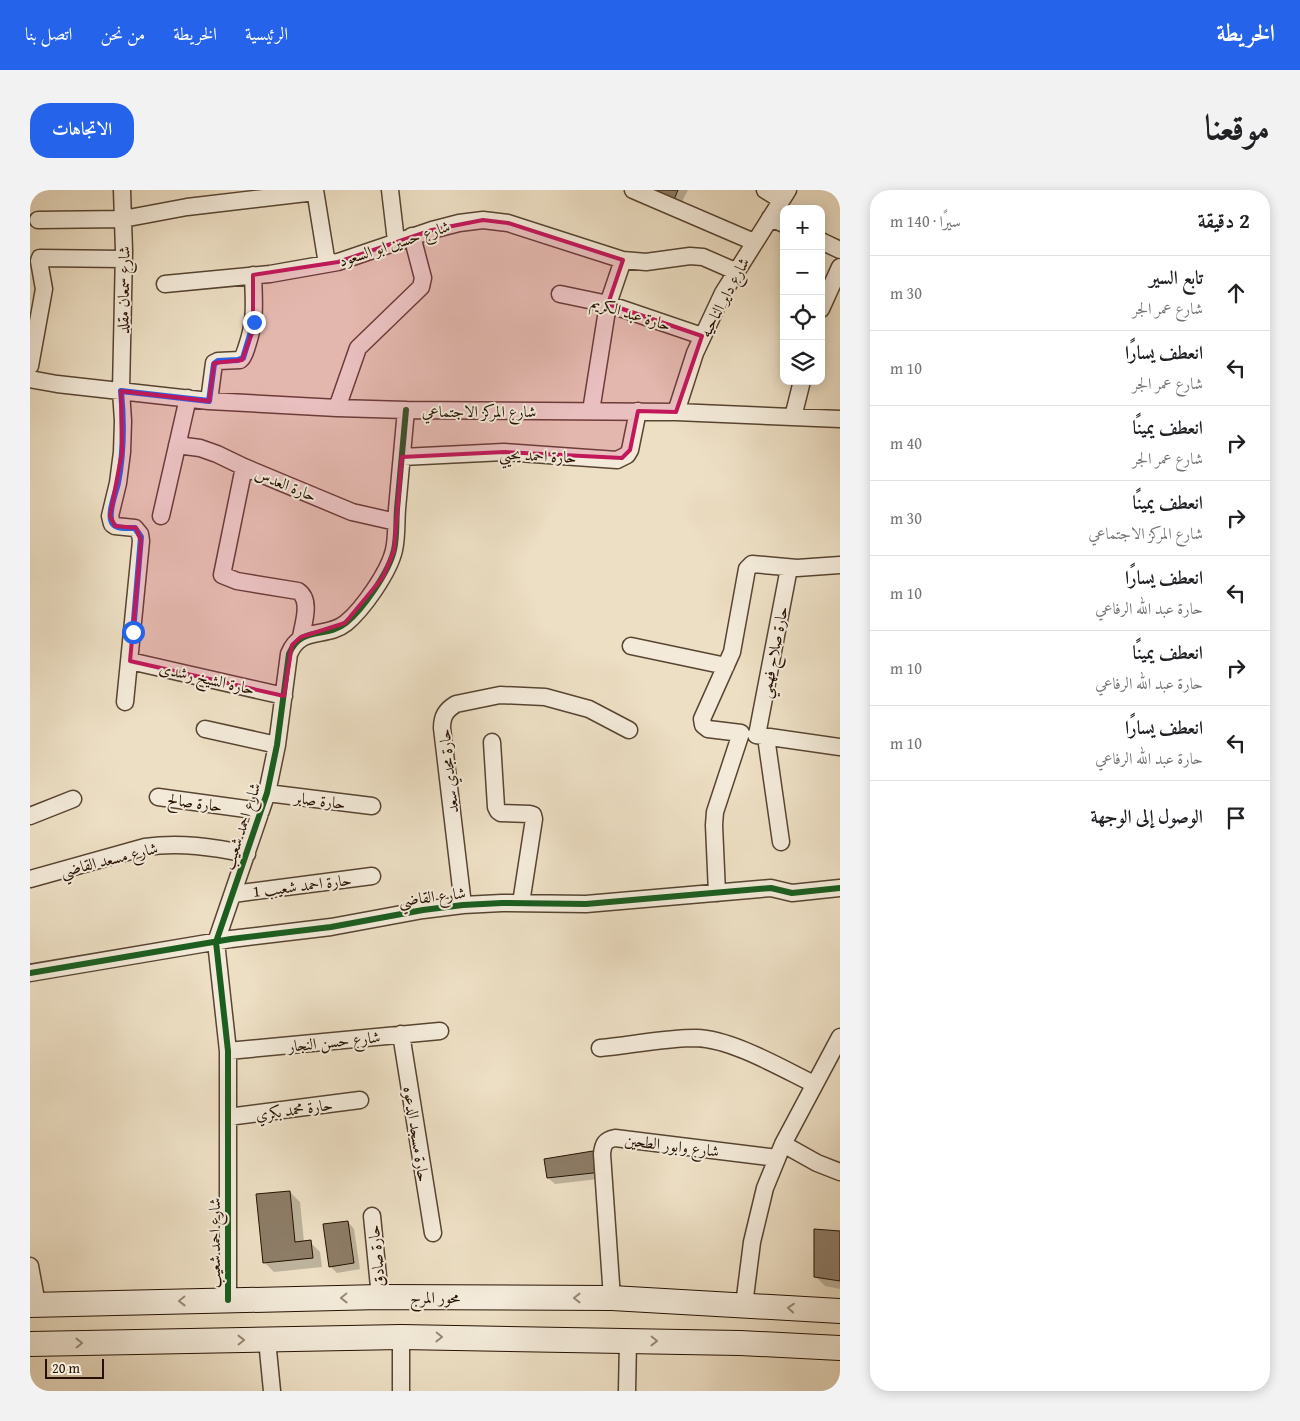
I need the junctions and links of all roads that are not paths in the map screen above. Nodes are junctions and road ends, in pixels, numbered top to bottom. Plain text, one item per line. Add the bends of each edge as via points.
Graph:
1 (122, 190) edge
2 (390, 190) edge
3 (633, 190) edge
4 (765, 190) edge
5 (315, 191) edge
6 (785, 195) edge
7 (123, 219) junction
8 (38, 220) dead end
9 (777, 221) edge
10 (412, 236) junction
11 (396, 241) junction
12 (754, 242) junction
13 (825, 243) edge
14 (840, 250) edge
15 (123, 259) junction
16 (623, 260) junction
17 (327, 264) junction
18 (840, 266) edge
19 (735, 271) junction
20 (253, 275) junction
21 (165, 284) dead end
22 (560, 294) dead end
23 (825, 300) edge
24 (608, 304) junction
25 (702, 336) junction
26 (30, 366) edge
27 (30, 379) edge
28 (801, 385) edge
29 (121, 391) junction
30 (188, 398) junction
31 (209, 401) junction
32 (337, 408) junction
33 (406, 410) junction
34 (591, 411) junction
35 (638, 411) junction
36 (676, 412) junction
37 (793, 417) junction
38 (840, 419) edge
39 (177, 445) junction
40 (402, 457) junction
41 (244, 467) junction
42 (161, 516) dead end
43 (396, 522) junction
44 (840, 565) edge
45 (789, 568) junction
46 (301, 637) junction
47 (631, 646) dead end
48 (130, 661) junction
49 (726, 666) junction
50 (284, 696) junction
51 (125, 702) dead end
52 (205, 729) dead end
53 (629, 730) dead end
54 (755, 735) junction
55 (492, 742) dead end
56 (277, 745) junction
57 (840, 747) edge
58 (267, 793) junction
59 (158, 796) dead end
60 (73, 799) dead end
61 (372, 806) dead end
62 (261, 811) junction
63 (30, 816) edge
64 (781, 842) dead end
65 (247, 854) junction
66 (372, 876) dead end
67 (30, 879) edge
68 (840, 888) edge
69 (717, 893) junction
70 (233, 894) junction
71 (521, 903) junction
72 (463, 905) junction
73 (216, 942) junction
74 (30, 974) edge
75 (440, 1030) dead end
76 (401, 1034) junction
77 (840, 1037) edge
78 (600, 1048) dead end
79 (228, 1052) junction
80 (814, 1084) junction
81 (360, 1100) dead end
82 (228, 1117) junction
83 (780, 1151) junction
84 (840, 1172) edge
85 (372, 1216) dead end
86 (433, 1233) dead end
87 (30, 1266) edge
88 (380, 1297) junction
89 (612, 1298) junction
90 (228, 1300) junction
91 (33, 1304) edge
92 (744, 1305) junction
93 (840, 1311) edge
94 (401, 1337) junction
95 (267, 1340) junction
96 (628, 1341) junction
97 (30, 1344) edge
98 (840, 1348) edge
99 (272, 1391) edge
100 (401, 1391) edge
101 (627, 1391) edge

1 - 7 street, شارع سمعان مقلد
2 - 11 street
3 - 12 street
4 - 6 street
5 - 7 street via 186,207
5 - 17 street
6 - 9 street, شارع داير الناحيه
7 - 8 street
7 - 15 street, شارع سمعان مقلد
9 - 12 street, شارع داير الناحيه
10 - 11 street, شارع حسين ابو السعود
10 - 16 street, شارع حسين ابو السعود via 483,220 508,223
10 - 32 street via 423,278 421,286 358,348
11 - 17 street, شارع حسين ابو السعود
12 - 19 street, شارع داير الناحيه
13 - 14 street
15 - 26 street via 40,258 44,289
15 - 29 street, شارع سمعان مقلد
16 - 19 street, شارع حسين ابو السعود via 646,262 703,257
16 - 24 street
17 - 20 street, شارع حسين ابو السعود
18 - 23 street
19 - 25 street, شارع داير الناحيه
20 - 21 street, شارع حسين ابو السعود
20 - 31 street via 253,330 244,357 214,363
22 - 24 street, حارة عبد الكريم
24 - 25 street, حارة عبد الكريم
24 - 34 street
25 - 36 street, شارع داير الناحيه
27 - 29 street, شارع المركز الاجتماعي
28 - 37 street
29 - 30 street, شارع المركز الاجتماعي
29 - 48 street, شارع سمعان مقلد via 124,421 122,452 111,520 115,526 135,528 141,541
30 - 31 street, شارع المركز الاجتماعي
30 - 39 street
31 - 32 street, شارع المركز الاجتماعي
32 - 33 street, شارع المركز الاجتماعي
33 - 34 street, شارع المركز الاجتماعي
33 - 40 street
34 - 35 street, شارع المركز الاجتماعي
35 - 36 street, شارع المركز الاجتماعي
35 - 40 street, حارة احمد يحيي via 630,450 617,460 504,452
36 - 37 street, شارع المركز الاجتماعي
37 - 38 street, شارع المركز الاجتماعي
39 - 41 street, حارة العدس via 200,448
39 - 42 street
40 - 43 street
41 - 43 street, حارة العدس via 352,512
41 - 46 street via 222,575 302,594 306,604
43 - 46 street via 394,551 383,577 359,609 345,624 335,629
44 - 45 street
45 - 49 street via 752,564 748,567 736,634
45 - 54 street, حارة صلاح فهمي
46 - 50 street, شارع احمد شعيب via 292,645 289,654
47 - 49 street
48 - 50 street, حارة الشيخ رشدى
48 - 51 street
49 - 54 street via 702,722 708,729
50 - 56 street, شارع احمد شعيب
52 - 56 street
53 - 72 street, حارة مجدي سعد via 589,709 545,697 500,695 450,708 442,728
54 - 57 street
54 - 64 street
54 - 69 street via 715,812
55 - 71 street via 496,808 502,813 530,814 534,819
56 - 58 street, شارع احمد شعيب
58 - 61 street, حارة صابر
58 - 62 street, شارع احمد شعيب
59 - 62 street, حارة صالح
60 - 63 street
62 - 65 street, شارع احمد شعيب
65 - 67 street, شارع مسعد القاضي via 162,844
65 - 70 street, شارع احمد شعيب
66 - 70 street, حارة احمد شعيب 1
68 - 69 street, شارع القاضي via 792,893 771,888
69 - 71 street, شارع القاضي via 586,904
70 - 73 street, شارع احمد شعيب
71 - 72 street, شارع القاضي
72 - 73 street, شارع القاضي
73 - 74 street, شارع القاضي
73 - 79 street, شارع احمد شعيب
75 - 76 street, شارع حسن النجار
76 - 79 street, شارع حسن النجار
76 - 86 street, حارة مسجد الدعوه
77 - 80 street
78 - 80 street via 697,1038 717,1041
79 - 82 street, شارع احمد شعيب
80 - 83 street
81 - 82 street, حارة محمد بكري
82 - 90 street, شارع احمد شعيب
83 - 84 street
83 - 89 street, شارع وابور الطحين via 614,1138 604,1142 602,1154
83 - 92 street via 765,1188 752,1242
85 - 88 street, حارة صادق
87 - 91 street
89 -> 88 main road, محور المرج
88 -> 90 main road, محور المرج
89 - 92 main road, محور المرج
90 -> 91 main road, محور المرج
93 -> 92 main road, محور المرج
94 - 95 main road
94 -> 96 main road
94 - 100 street
97 -> 95 main road
95 - 99 street
96 -> 98 main road
96 - 101 street

